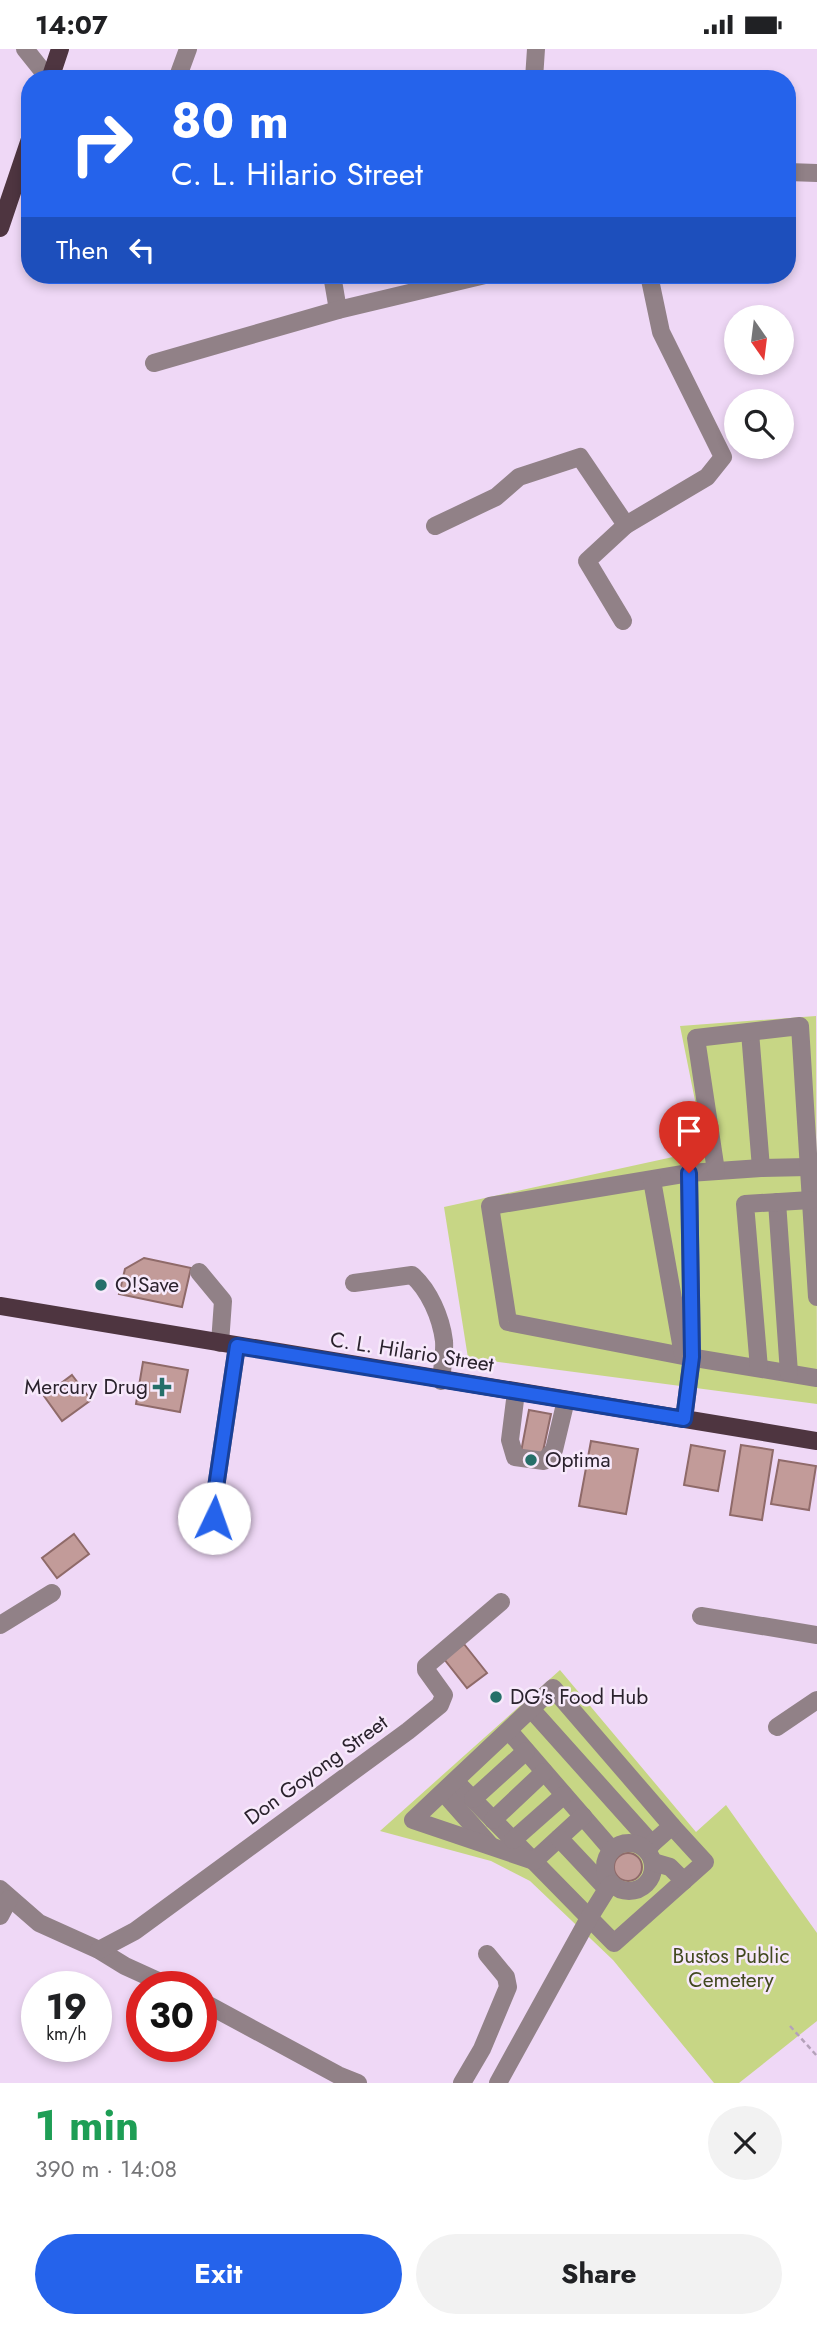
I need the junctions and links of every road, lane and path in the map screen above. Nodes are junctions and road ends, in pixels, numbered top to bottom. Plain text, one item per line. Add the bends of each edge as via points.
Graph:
1 (25, 49) edge
2 (60, 49) edge
3 (188, 49) edge
4 (536, 49) edge
5 (42, 70) edge
6 (52, 70) edge
7 (180, 70) edge
8 (535, 70) edge
9 (21, 166) edge
10 (796, 172) edge
11 (817, 173) edge
12 (0, 228) edge
13 (334, 284) edge
14 (447, 284) edge
15 (651, 284) edge
16 (338, 310) junction
17 (155, 363) dead end
18 (626, 525) junction
19 (435, 526) dead end
20 (623, 621) dead end
21 (750, 1032) junction
22 (808, 1167) junction
23 (761, 1168) junction
24 (716, 1171) junction
25 (689, 1173) junction
26 (652, 1179) junction
27 (811, 1200) junction
28 (777, 1202) junction
29 (199, 1272) dead end
30 (354, 1283) dead end
31 (817, 1297) edge
32 (0, 1306) edge
33 (228, 1345) junction
34 (688, 1357) junction
35 (759, 1368) junction
36 (789, 1373) junction
37 (817, 1378) edge
38 (441, 1381) junction
39 (516, 1392) junction
40 (566, 1400) junction
41 (684, 1419) junction
42 (817, 1441) edge
43 (214, 1518) dead end
44 (52, 1593) dead end
45 (502, 1602) dead end
46 (701, 1616) dead end
47 (0, 1625) edge
48 (817, 1635) edge
49 (817, 1700) edge
50 (531, 1709) junction
51 (777, 1727) dead end
52 (509, 1731) junction
53 (526, 1751) junction
54 (544, 1772) junction
55 (444, 1793) junction
56 (564, 1795) junction
57 (473, 1799) junction
58 (583, 1817) junction
59 (494, 1820) junction
60 (672, 1826) junction
61 (559, 1839) junction
62 (513, 1840) junction
63 (491, 1846) junction
64 (612, 1850) junction
65 (650, 1852) junction
66 (534, 1861) junction
67 (684, 1881) junction
68 (609, 1886) junction
69 (4, 1894) edge
70 (0, 1916) edge
71 (589, 1918) junction
72 (99, 1949) junction
73 (486, 1954) dead end
74 (136, 1971) edge
75 (217, 2010) edge
76 (790, 2026) dead end
77 (817, 2056) edge
78 (358, 2083) edge
79 (462, 2083) edge
80 (498, 2083) edge

1 - 5 street
2 - 6 main road
3 - 7 street
4 - 8 street
9 - 12 main road
10 - 11 street
13 - 16 street
14 - 16 street
15 - 18 street via 662,332 723,457 707,477
16 - 17 street
18 - 19 street via 580,457 519,477 496,497
18 - 20 street via 587,561
21 - 22 street via 800,1026
21 - 23 street
21 - 24 street via 696,1038
22 - 23 street
22 - 27 street
23 - 24 street
24 - 25 street
25 - 26 street
25 - 34 street
26 - 34 street
26 - 34 street via 490,1206 508,1322
27 - 28 street
27 - 31 street
28 - 35 street via 745,1204
28 - 36 street
29 - 33 street via 223,1301
30 - 38 street via 412,1275 424,1286 444,1341
32 - 33 main road, C. L. Hilario Street
33 - 38 main road, C. L. Hilario Street
33 - 43 street
34 - 35 street
34 - 41 street
35 - 36 street
36 - 37 street
38 - 39 main road, C. L. Hilario Street
39 - 40 main road, C. L. Hilario Street
39 - 40 street via 510,1440 514,1457 544,1461 554,1450
40 - 41 main road, C. L. Hilario Street
41 - 42 main road, C. L. Hilario Street
44 - 47 street
45 - 72 street, Don Goyong Street via 426,1666 444,1695 440,1705 135,1931
46 - 48 street
49 - 51 street
50 - 52 street
50 - 60 street via 554,1688
50 - 65 street
52 - 53 street
52 - 55 street
53 - 54 street
53 - 57 street
54 - 56 street
54 - 59 street
55 - 57 street
55 - 63 street
55 - 63 street via 459,1836
56 - 58 street
56 - 62 street
57 - 59 street
58 - 61 street
58 - 64 street
59 - 62 street
60 - 65 street
60 - 67 street via 705,1862
61 - 66 street
61 - 68 street
62 - 66 street
63 - 66 street
64 - 65 street via 632,1843
64 - 68 street via 605,1863
65 - 67 street
65 - 68 street via 651,1877 640,1888
66 - 71 street
67 - 71 street via 614,1943
68 - 71 street
69 - 70 street
69 - 72 street via 39,1923
71 - 80 street
72 - 74 street
73 - 79 street via 506,1977 508,1987
75 - 78 street
76 - 77 path

